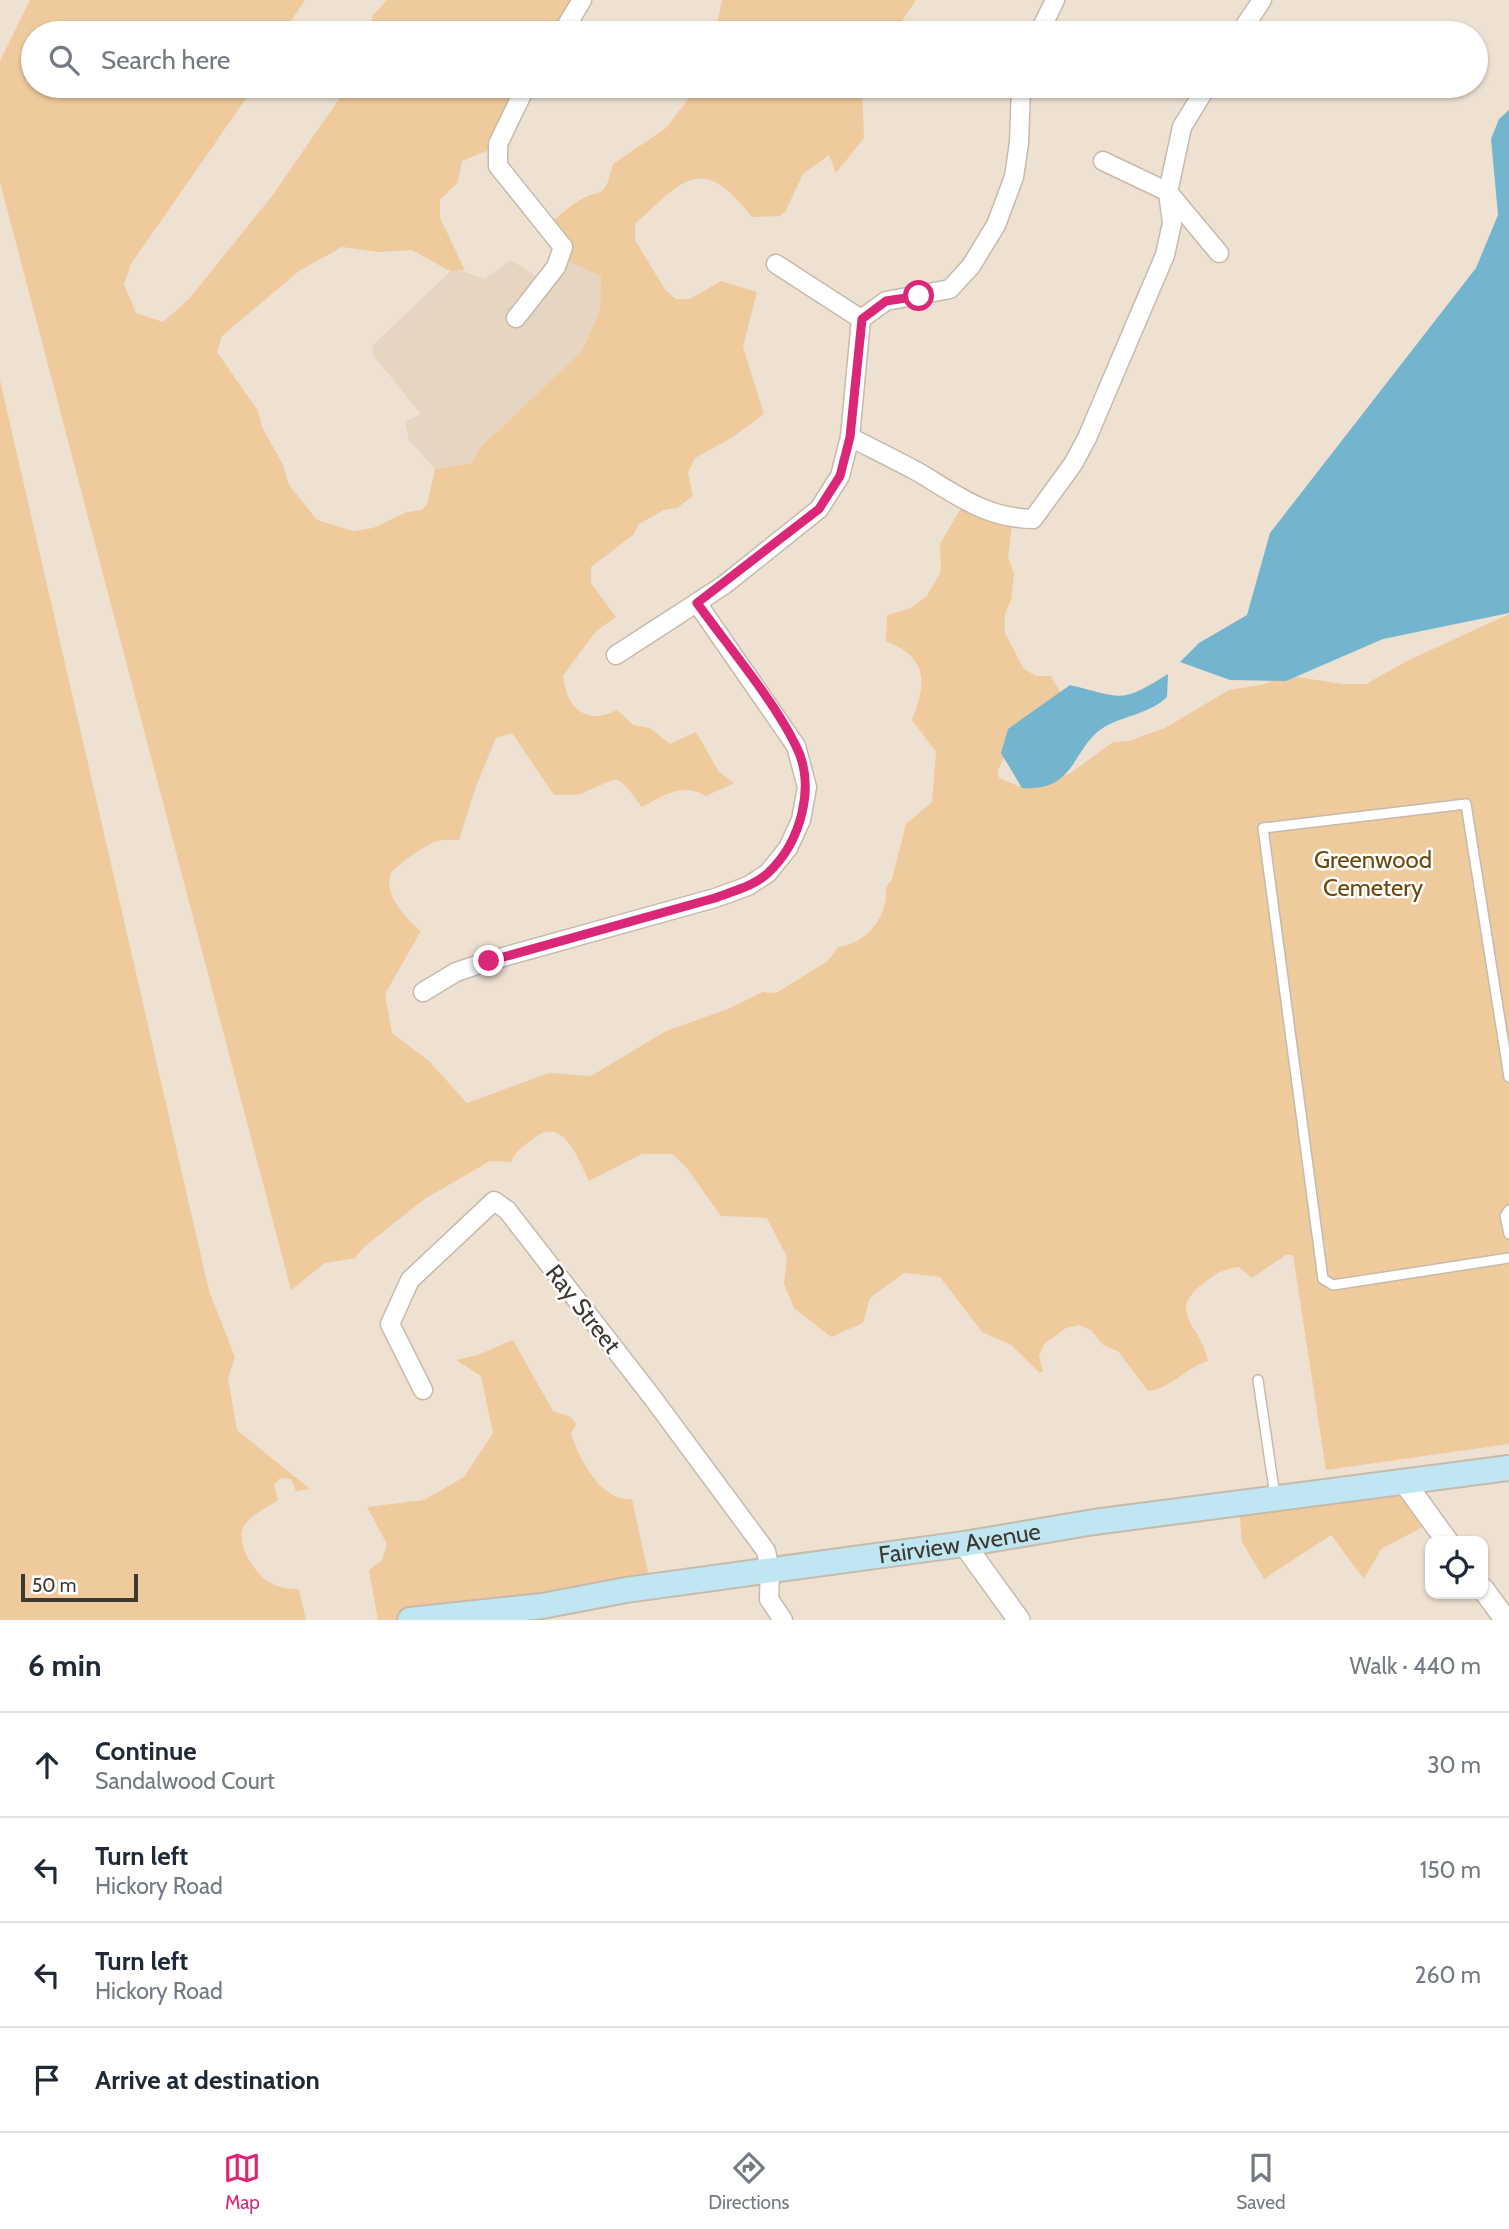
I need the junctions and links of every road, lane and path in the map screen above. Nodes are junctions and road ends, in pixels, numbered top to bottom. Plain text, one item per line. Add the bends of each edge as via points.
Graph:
1 (582, 0) edge
2 (1055, 0) edge
3 (1262, 0) edge
4 (569, 21) edge
5 (1045, 21) edge
6 (1248, 21) edge
7 (520, 98) edge
8 (1021, 98) edge
9 (1199, 98) edge
10 (1103, 160) dead end
11 (1168, 192) junction
12 (1219, 253) dead end
13 (776, 264) dead end
14 (516, 318) dead end
15 (862, 319) junction
16 (850, 437) junction
17 (697, 603) junction
18 (616, 655) dead end
19 (423, 992) dead end
20 (1509, 1077) edge
21 (1509, 1210) edge
22 (1509, 1234) edge
23 (1509, 1258) edge
24 (1258, 1380) dead end
25 (423, 1390) dead end
26 (1509, 1468) edge
27 (1405, 1483) junction
28 (1276, 1500) junction
29 (1443, 1536) edge
30 (964, 1544) junction
31 (770, 1570) junction
32 (1488, 1596) edge
33 (543, 1615) edge
34 (410, 1620) edge
35 (783, 1620) edge
36 (1019, 1620) edge
37 (1506, 1620) edge

1 - 4 street
2 - 5 street
3 - 6 street
7 - 14 street via 498,144 498,166 563,247 556,267
8 - 15 street via 1014,177 996,225 971,266 950,289 886,301
9 - 11 street via 1182,127
10 - 11 street
11 - 12 street
11 - 16 street via 1172,223 1165,256 1073,464 1033,519 1014,519 966,503
13 - 15 street
15 - 16 street
16 - 17 street via 840,476 819,509
17 - 18 street
17 - 19 street via 796,746 807,787 788,848 768,873 748,886 489,961 456,972
20 - 23 lane via 1466,804 1263,828 1323,1279 1333,1285
21 - 22 lane via 1505,1216
24 - 28 lane
25 - 31 street, Ray Street via 390,1324 411,1280 494,1201 507,1210 652,1397 766,1551
26 - 27 main road, Fairview Avenue
27 - 28 main road, Fairview Avenue
27 - 29 street
28 - 30 main road, Fairview Avenue via 1094,1522
30 - 31 main road, Fairview Avenue
30 - 36 street
31 - 33 main road, Fairview Avenue
31 - 35 street, Ray Street via 769,1599
32 - 37 street
33 - 34 main road, Fairview Avenue

